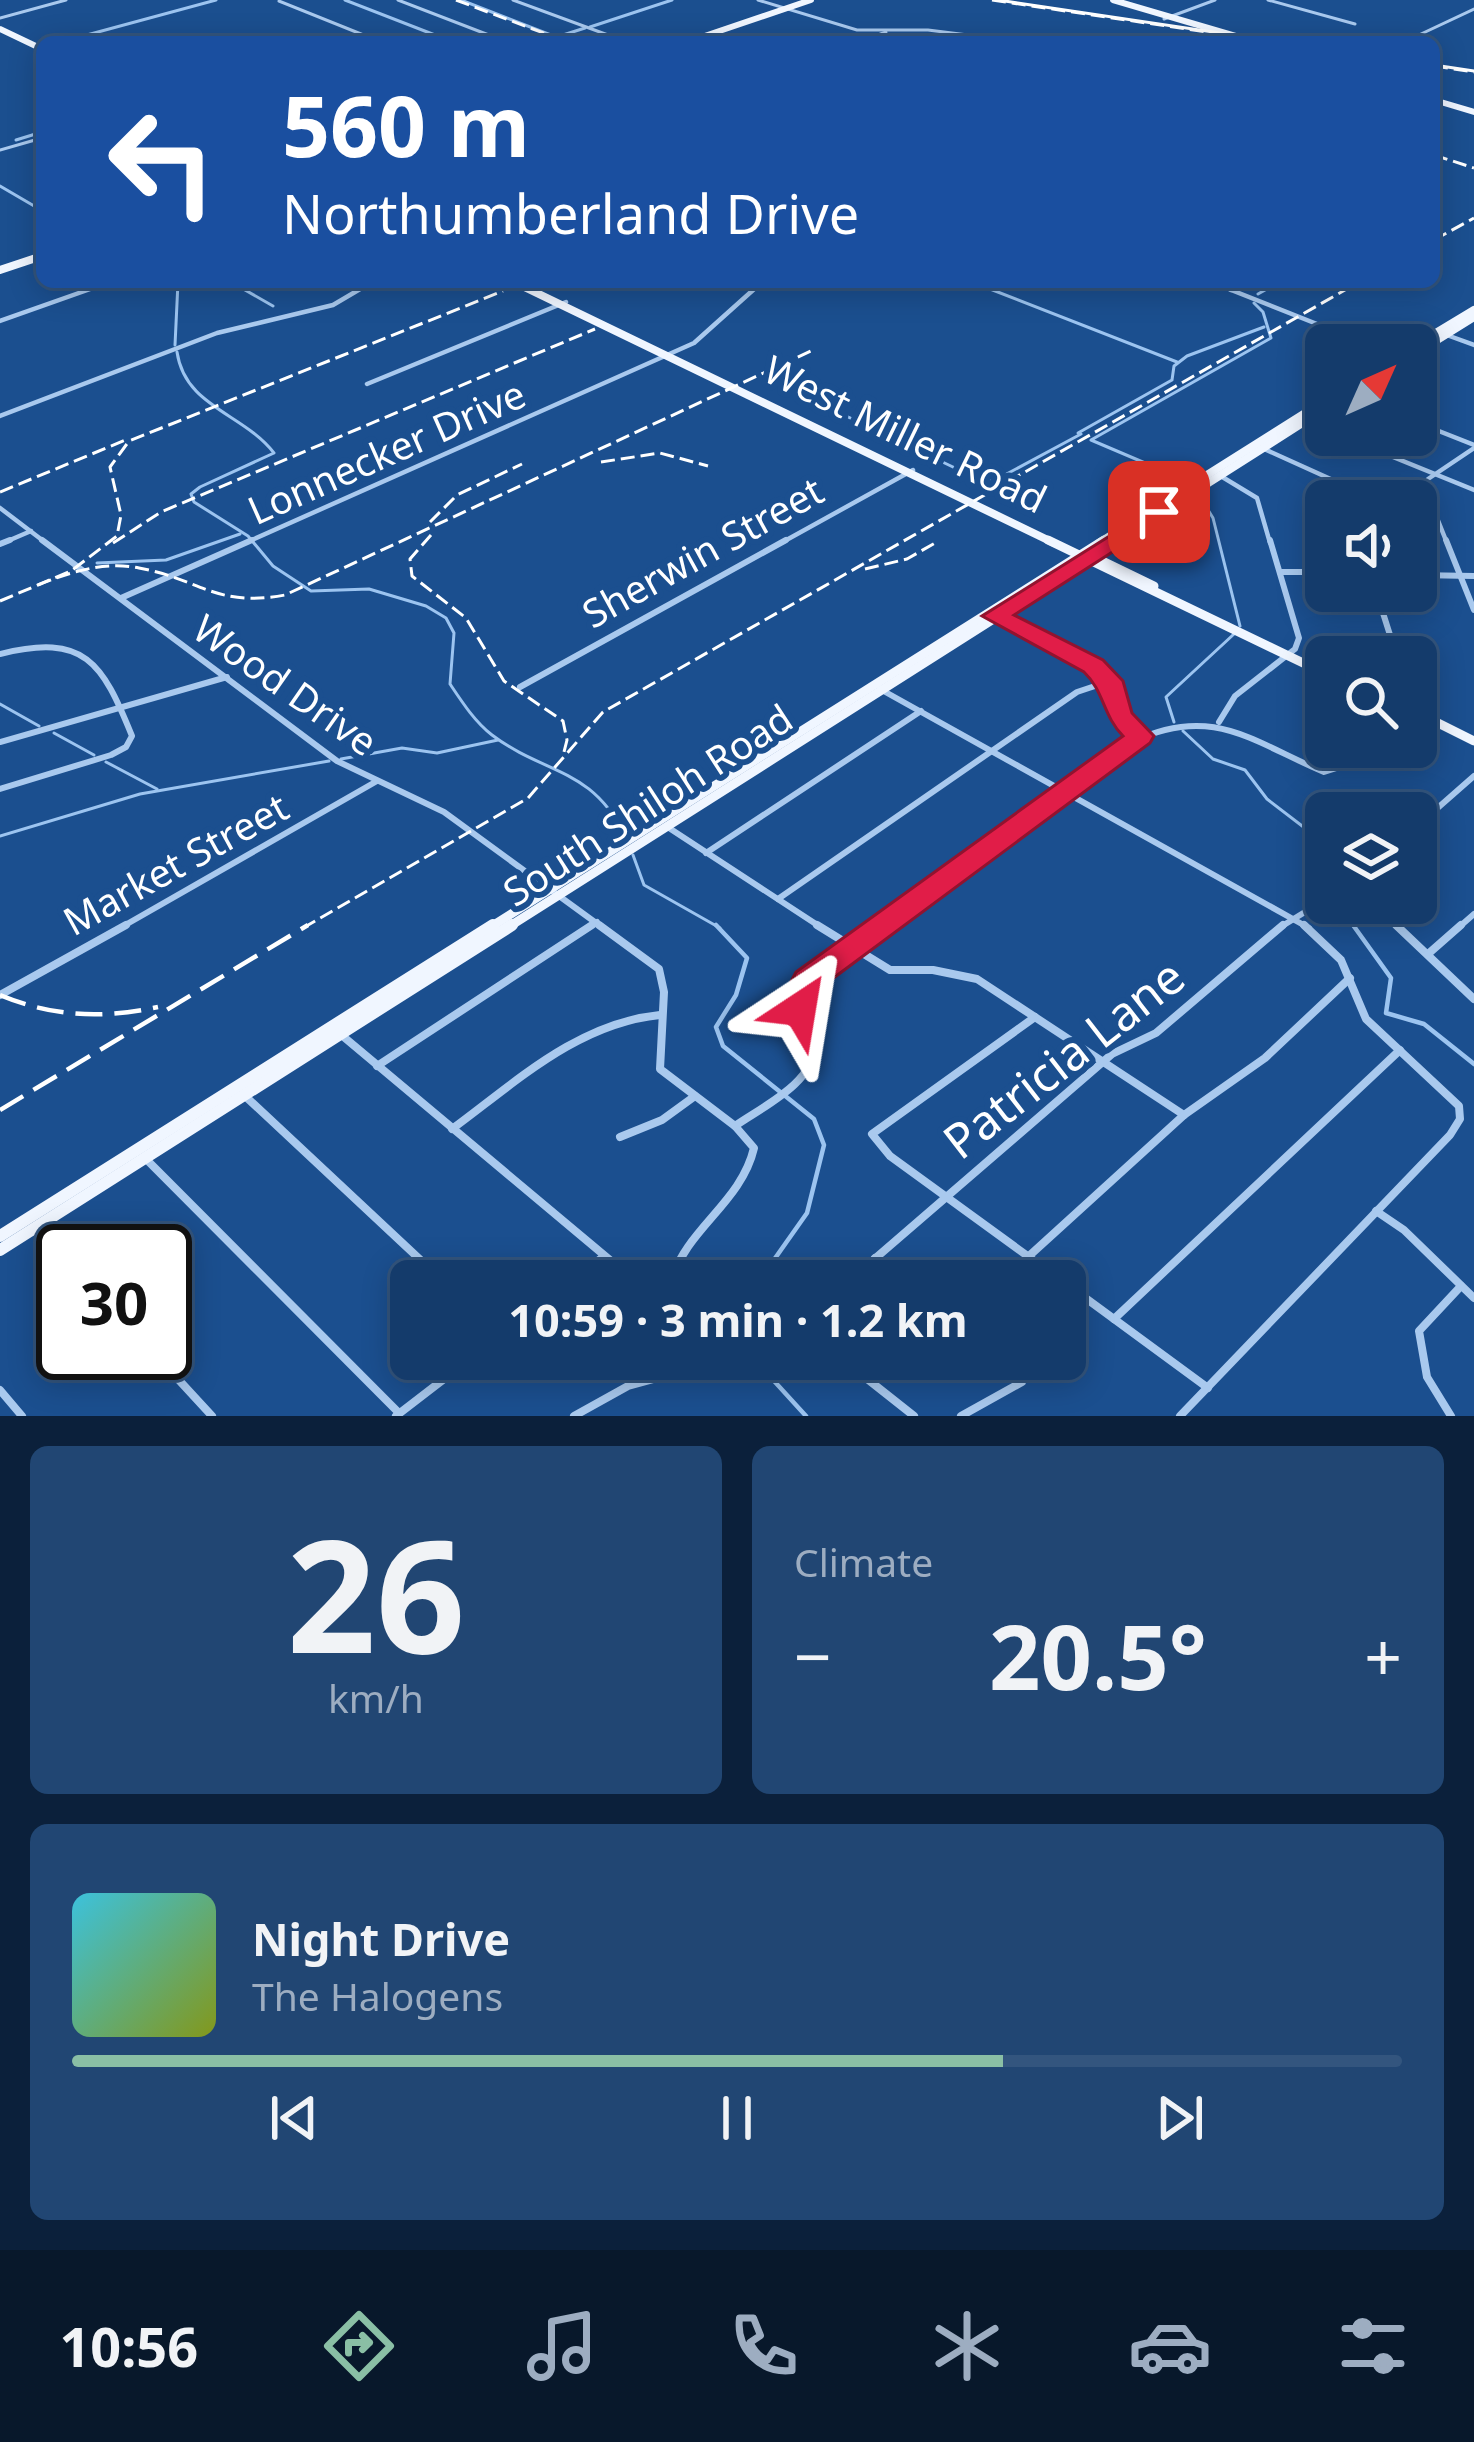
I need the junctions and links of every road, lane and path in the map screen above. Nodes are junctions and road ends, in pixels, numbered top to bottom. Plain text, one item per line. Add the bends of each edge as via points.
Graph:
1 (66, 0) edge
2 (280, 0) edge
3 (398, 0) edge
4 (513, 0) edge
5 (758, 0) edge
6 (811, 0) edge
7 (1100, 0) edge
8 (1215, 0) edge
9 (1268, 0) edge
10 (1119, 3) edge
11 (797, 6) edge
12 (782, 8) junction
13 (1474, 9) edge
14 (0, 18) edge
15 (1167, 18) junction
16 (830, 24) junction
17 (1354, 25) dead end
18 (719, 29) junction
19 (895, 29) junction
20 (857, 30) junction
21 (868, 31) junction
22 (0, 32) edge
23 (367, 36) edge
24 (491, 36) edge
25 (611, 36) edge
26 (696, 36) edge
27 (701, 36) edge
28 (846, 36) edge
29 (848, 36) edge
30 (875, 36) edge
31 (878, 36) edge
32 (964, 36) edge
33 (1222, 36) edge
34 (1234, 36) edge
35 (1417, 36) edge
36 (36, 49) edge
37 (1440, 100) edge
38 (1474, 110) edge
39 (36, 140) edge
40 (0, 150) edge
41 (36, 260) edge
42 (0, 273) edge
43 (93, 288) edge
44 (362, 288) edge
45 (528, 288) edge
46 (536, 288) edge
47 (754, 288) edge
48 (1226, 288) edge
49 (1235, 288) edge
50 (1231, 290) junction
51 (563, 303) junction
52 (1474, 314) edge
53 (0, 321) edge
54 (1317, 324) edge
55 (1442, 333) junction
56 (1437, 336) edge
57 (1474, 345) edge
58 (670, 355) junction
59 (367, 384) dead end
60 (0, 416) edge
61 (1305, 416) edge
62 (1300, 419) junction
63 (1305, 421) edge
64 (1437, 431) edge
65 (1258, 446) junction
66 (1474, 446) edge
67 (1391, 456) edge
68 (909, 471) junction
69 (1214, 473) junction
70 (1435, 474) junction
71 (1333, 480) edge
72 (1474, 490) edge
73 (0, 508) edge
74 (31, 531) junction
75 (0, 544) edge
76 (1084, 555) junction
77 (1281, 572) junction
78 (1305, 572) edge
79 (1437, 575) edge
80 (1460, 576) junction
81 (1474, 576) edge
82 (121, 598) junction
83 (1474, 610) edge
84 (992, 614) junction
85 (1288, 653) junction
86 (0, 654) edge
87 (1305, 662) edge
88 (227, 677) junction
89 (1109, 681) junction
90 (520, 686) dead end
91 (876, 687) junction
92 (118, 708) junction
93 (921, 711) junction
94 (1218, 723) junction
95 (1437, 724) edge
96 (1141, 736) junction
97 (1470, 738) edge
98 (0, 742) edge
99 (992, 751) junction
100 (1305, 763) edge
101 (1474, 776) edge
102 (377, 781) junction
103 (0, 789) edge
104 (1064, 791) junction
105 (1437, 808) edge
106 (663, 824) junction
107 (706, 853) junction
108 (555, 891) junction
109 (778, 900) junction
110 (1305, 910) edge
111 (1474, 914) edge
112 (1292, 918) junction
113 (597, 922) junction
114 (1395, 924) edge
115 (850, 947) junction
116 (1428, 954) junction
117 (1350, 978) junction
118 (0, 995) edge
119 (1474, 999) edge
120 (660, 1015) junction
121 (1035, 1017) junction
122 (336, 1031) junction
123 (1400, 1050) junction
124 (1103, 1061) junction
125 (377, 1066) junction
126 (240, 1091) junction
127 (695, 1096) junction
128 (1184, 1115) junction
129 (735, 1126) junction
130 (452, 1130) junction
131 (620, 1137) dead end
132 (142, 1153) junction
133 (946, 1196) junction
134 (1376, 1211) junction
135 (37, 1220) junction
136 (40, 1224) edge
137 (0, 1236) edge
138 (0, 1250) edge
139 (1029, 1256) junction
140 (603, 1257) junction
141 (874, 1258) joint
142 (421, 1260) edge
143 (599, 1260) edge
144 (607, 1260) edge
145 (675, 1260) edge
146 (877, 1260) edge
147 (1034, 1260) edge
148 (1461, 1286) junction
149 (1086, 1298) edge
150 (1474, 1298) edge
151 (1114, 1319) junction
152 (179, 1380) edge
153 (443, 1380) edge
154 (640, 1380) edge
155 (869, 1380) edge
156 (1019, 1380) edge
157 (1208, 1388) junction
158 (0, 1390) edge
159 (398, 1415) edge
160 (22, 1416) edge
161 (212, 1416) edge
162 (574, 1416) edge
163 (914, 1416) edge
164 (961, 1416) edge
165 (1180, 1416) edge
166 (1451, 1416) edge

1 - 14 street
2 - 23 street
3 - 24 street
4 - 25 street
5 - 12 street
6 - 11 main road
7 - 10 main road
8 - 15 street
9 - 17 street
10 - 15 main road
11 - 12 main road
11 - 16 street
12 - 18 main road
13 - 35 street
15 - 33 main road
15 - 34 main road
16 - 20 street
16 - 28 street
18 - 26 main road
18 - 27 main road
19 - 20 street
19 - 21 street
19 - 31 street
19 - 32 street
20 - 21 street
20 - 29 street
21 - 30 street
22 - 36 main road
37 - 38 main road
39 - 40 street
41 - 42 main road
43 - 53 street
44 - 60 street via 333,305 217,333
45 - 51 main road, West Miller Road
46 - 51 main road, West Miller Road
47 - 58 street, Lonnecker Drive via 711,332
48 - 50 street
49 - 50 street
50 - 54 street
51 - 58 main road, West Miller Road
51 - 59 street
52 - 55 main road
55 - 56 main road
55 - 57 street
58 - 68 main road, West Miller Road
58 - 82 street, Lonnecker Drive
61 - 62 main road, South Shiloh Road
62 - 63 street
62 - 65 main road, South Shiloh Road
64 - 66 street
65 - 69 main road, South Shiloh Road
65 - 71 street
66 - 70 street
67 - 70 street
68 - 76 main road, West Miller Road
68 - 76 main road, West Miller Road
68 - 90 street, Sherwin Street
69 - 76 main road, South Shiloh Road
69 - 77 street via 1257,498
70 - 72 street
70 - 80 street via 1426,496
73 - 74 street, Wood Drive
74 - 75 street
74 - 82 street, Wood Drive
76 - 84 main road, South Shiloh Road
76 - 85 main road, West Miller Road
77 - 78 street
77 - 85 street via 1299,638
79 - 80 street
80 - 81 street
80 - 83 street
82 - 88 street, Wood Drive
84 - 89 street
84 - 91 main road, South Shiloh Road
85 - 87 main road, West Miller Road
85 - 94 street via 1235,696
86 - 92 street via 51,643 82,650
88 - 92 street
88 - 102 street, Wood Drive via 337,761
89 - 96 street via 1119,716
89 - 99 street via 1077,692
91 - 93 street
91 - 106 main road, South Shiloh Road
92 - 98 street
92 - 103 street via 131,736 122,750
93 - 99 street
93 - 107 street
94 - 96 street
94 - 100 street
95 - 97 main road
96 - 104 street
99 - 104 street
99 - 109 street
101 - 105 street
102 - 108 street, Wood Drive via 444,812
102 - 118 street, Market Street
104 - 112 street
104 - 115 street
106 - 107 street
106 - 108 main road, South Shiloh Road
107 - 109 street
108 - 113 street, Wood Drive
108 - 122 main road, South Shiloh Road
109 - 115 street
110 - 112 street, Patricia Lane
111 - 116 street
112 - 117 street via 1331,946
112 - 124 street, Patricia Lane via 1156,1033
113 - 120 street, Wood Drive via 659,969
113 - 125 street
114 - 116 street
115 - 121 street via 890,970 977,980
115 - 129 street via 802,987 800,1009 816,1051 809,1066
116 - 119 street
117 - 123 street via 1366,1019
117 - 128 street via 1247,1072
120 - 127 street via 660,1069
120 - 130 street via 634,1014 600,1027
121 - 124 street
121 - 133 street via 872,1134
122 - 125 street
122 - 126 main road, South Shiloh Road
123 - 134 street via 1461,1113 1450,1135
123 - 151 street
124 - 128 street
124 - 133 street, Patricia Lane
125 - 130 street
126 - 132 main road, South Shiloh Road
126 - 142 street
127 - 129 street
127 - 131 street
128 - 139 street
129 - 145 street via 754,1148 746,1184
130 - 140 street
132 - 135 main road, South Shiloh Road
132 - 159 street
133 - 139 street
133 - 141 street, Patricia Lane
134 - 148 street
134 - 157 street
135 - 136 street
135 - 137 main road, South Shiloh Road
135 - 138 main road, South Shiloh Road
139 - 147 street
140 - 143 street
140 - 144 street
141 - 146 street
148 - 150 street
148 - 166 street via 1419,1331 1427,1377
149 - 151 street
151 - 157 street
152 - 161 street
153 - 159 street
154 - 162 street
155 - 163 street
156 - 164 street via 1015,1390
157 - 165 street
158 - 160 street

